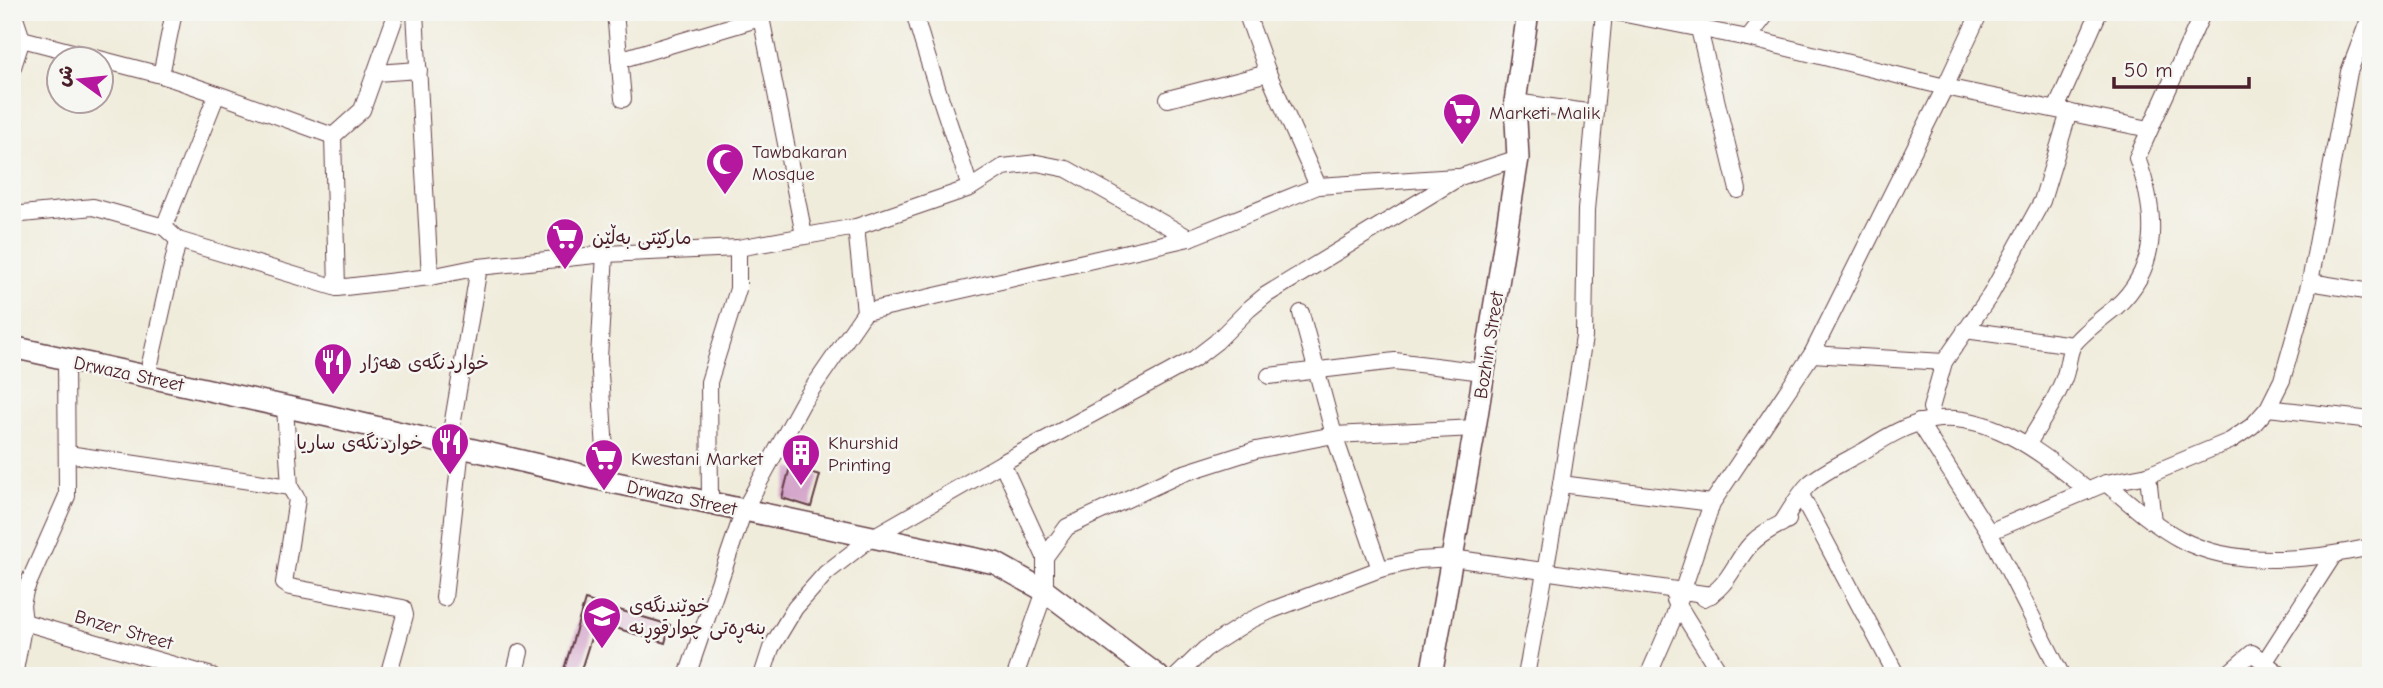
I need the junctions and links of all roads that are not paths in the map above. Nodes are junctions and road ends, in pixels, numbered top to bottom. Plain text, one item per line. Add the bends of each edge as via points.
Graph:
1 (13, 12) edge
2 (174, 12) edge
3 (397, 12) edge
4 (415, 12) edge
5 (615, 12) edge
6 (914, 12) edge
7 (1247, 12) edge
8 (1528, 12) edge
9 (1604, 12) edge
10 (1615, 12) edge
11 (1768, 12) edge
12 (1980, 12) edge
13 (2099, 12) edge
14 (2203, 12) edge
15 (760, 15) edge
16 (2369, 22) edge
17 (1699, 29) junction
18 (22, 38) junction
19 (1748, 38) junction
20 (619, 60) junction
21 (12, 70) edge
22 (419, 70) junction
23 (376, 73) junction
24 (1268, 73) junction
25 (161, 75) junction
26 (1945, 87) junction
27 (216, 94) junction
28 (623, 99) dead end
29 (1168, 99) dead end
30 (1515, 102) junction
31 (2063, 110) junction
32 (1594, 113) junction
33 (2149, 129) junction
34 (333, 136) junction
35 (1518, 158) junction
36 (1460, 177) junction
37 (1318, 186) junction
38 (970, 188) junction
39 (1738, 190) dead end
40 (12, 215) edge
41 (164, 227) junction
42 (856, 227) junction
43 (804, 235) junction
44 (1189, 238) junction
45 (178, 240) junction
46 (738, 248) junction
47 (606, 254) junction
48 (480, 267) junction
49 (430, 277) junction
50 (2309, 282) junction
51 (337, 288) junction
52 (2371, 292) edge
53 (865, 312) junction
54 (1301, 313) dead end
55 (1965, 330) junction
56 (2073, 345) junction
57 (12, 347) edge
58 (1812, 354) junction
59 (66, 360) junction
60 (1927, 361) junction
61 (1944, 362) junction
62 (1315, 369) junction
63 (1483, 372) junction
64 (1269, 376) dead end
65 (146, 377) junction
66 (285, 407) junction
67 (2268, 408) junction
68 (1927, 417) junction
69 (2371, 420) edge
70 (1475, 428) junction
71 (1334, 435) junction
72 (2028, 444) junction
73 (455, 446) junction
74 (68, 454) junction
75 (1003, 463) junction
76 (2148, 475) junction
77 (607, 481) junction
78 (2106, 483) junction
79 (1562, 484) junction
80 (290, 487) junction
81 (2088, 491) junction
82 (1801, 495) junction
83 (710, 502) junction
84 (1713, 503) junction
85 (744, 510) junction
86 (1809, 510) junction
87 (2153, 522) junction
88 (1781, 524) junction
89 (1989, 532) junction
90 (871, 538) junction
91 (2371, 547) edge
92 (2333, 556) junction
93 (1045, 557) junction
94 (1452, 558) junction
95 (1380, 569) junction
96 (1546, 572) junction
97 (1045, 592) junction
98 (1676, 595) junction
99 (444, 598) dead end
100 (17, 605) edge
101 (24, 622) junction
102 (520, 652) dead end
103 (2264, 663) junction
104 (14, 676) edge
105 (212, 676) edge
106 (388, 676) edge
107 (514, 676) edge
108 (687, 676) edge
109 (762, 676) edge
110 (1015, 676) edge
111 (1158, 676) edge
112 (1177, 676) edge
113 (1431, 676) edge
114 (1526, 676) edge
115 (1648, 676) edge
116 (1722, 676) edge
117 (1897, 676) edge
118 (2062, 676) edge
119 (2225, 676) edge
120 (2282, 676) edge

1 - 18 street
2 - 25 street
3 - 23 street
4 - 22 street
5 - 20 street
6 - 38 street
7 - 24 street
8 - 30 street, Bozhin Street
9 - 32 street
10 - 17 street
11 - 19 street
12 - 26 street
13 - 31 street
14 - 33 street
15 - 20 street
15 - 43 street
16 - 50 street via 2349,72
17 - 19 street
17 - 39 street
18 - 21 street
18 - 25 street
19 - 26 street
20 - 28 street
22 - 23 street
22 - 49 street
23 - 34 street via 362,110
24 - 29 street
24 - 37 street
25 - 27 street
26 - 31 street
26 - 58 street
27 - 34 street
27 - 41 street
30 - 32 street
30 - 35 street, Bozhin Street
31 - 33 street
31 - 55 street via 2042,201 1991,294
32 - 79 street via 1586,210 1584,337
33 - 56 street via 2137,158 2152,219 2147,257 2127,295
34 - 51 street
35 - 36 street
35 - 63 street, Bozhin Street
36 - 37 street
36 - 75 street via 1258,300 1194,359
37 - 44 street
38 - 42 street
38 - 44 street via 1003,167 1037,163 1067,169
40 - 41 street via 93,207
41 - 45 street
42 - 43 street
42 - 53 street
43 - 46 street
44 - 53 street
45 - 51 street
45 - 65 street
46 - 47 street
46 - 83 street via 738,289 709,382
47 - 48 street
47 - 77 street via 599,358
48 - 49 street
48 - 73 street
49 - 51 street
50 - 52 street
50 - 67 street via 2282,380
53 - 85 street via 803,401
54 - 62 street
55 - 56 street
55 - 61 street
56 - 72 street via 2064,379
57 - 59 street, Drwaza Street
58 - 60 street
58 - 84 street
59 - 65 street, Drwaza Street
59 - 74 street
60 - 61 street
60 - 68 street
61 - 68 street
62 - 63 street via 1395,360
62 - 64 street
62 - 71 street
63 - 70 street, Bozhin Street
65 - 66 street, Drwaza Street
66 - 73 street, Drwaza Street
66 - 80 street
67 - 69 street
67 - 76 street via 2241,435
68 - 72 street via 1964,421
68 - 82 street via 1888,435 1809,484
68 - 89 street via 1935,447
70 - 71 street
70 - 94 street, Bozhin Street
71 - 93 street via 1256,450 1181,474 1067,527
71 - 95 street
72 - 81 street
73 - 77 street, Drwaza Street
73 - 99 street
74 - 80 street
74 - 100 street via 67,496
75 - 90 street
75 - 93 street
76 - 78 street
76 - 87 street
77 - 83 street, Drwaza Street
78 - 81 street
78 - 87 street
79 - 84 street
79 - 96 street
80 - 106 street via 298,499 284,583 403,608
81 - 89 street
82 - 86 street
82 - 88 street
83 - 85 street, Drwaza Street
84 - 98 street
85 - 90 street, Drwaza Street
85 - 108 street
86 - 88 street
86 - 117 street
87 - 92 street via 2194,546 2221,553 2281,559
88 - 98 street via 1750,545 1711,595
89 - 118 street
90 - 97 street, Drwaza Street via 995,562
90 - 109 street via 826,573 795,608 771,648
91 - 92 street
92 - 103 street
93 - 97 street
94 - 95 street via 1419,559
94 - 96 street
94 - 113 street, Bozhin Street
95 - 112 street via 1249,621 1205,649
96 - 98 street
96 - 114 street
97 - 110 street
97 - 111 street, Drwaza Street
98 - 115 street
98 - 116 street
100 - 101 street
101 - 104 street
101 - 105 street, Bnzer Street
102 - 107 street
103 - 119 street via 2252,653
103 - 120 street

